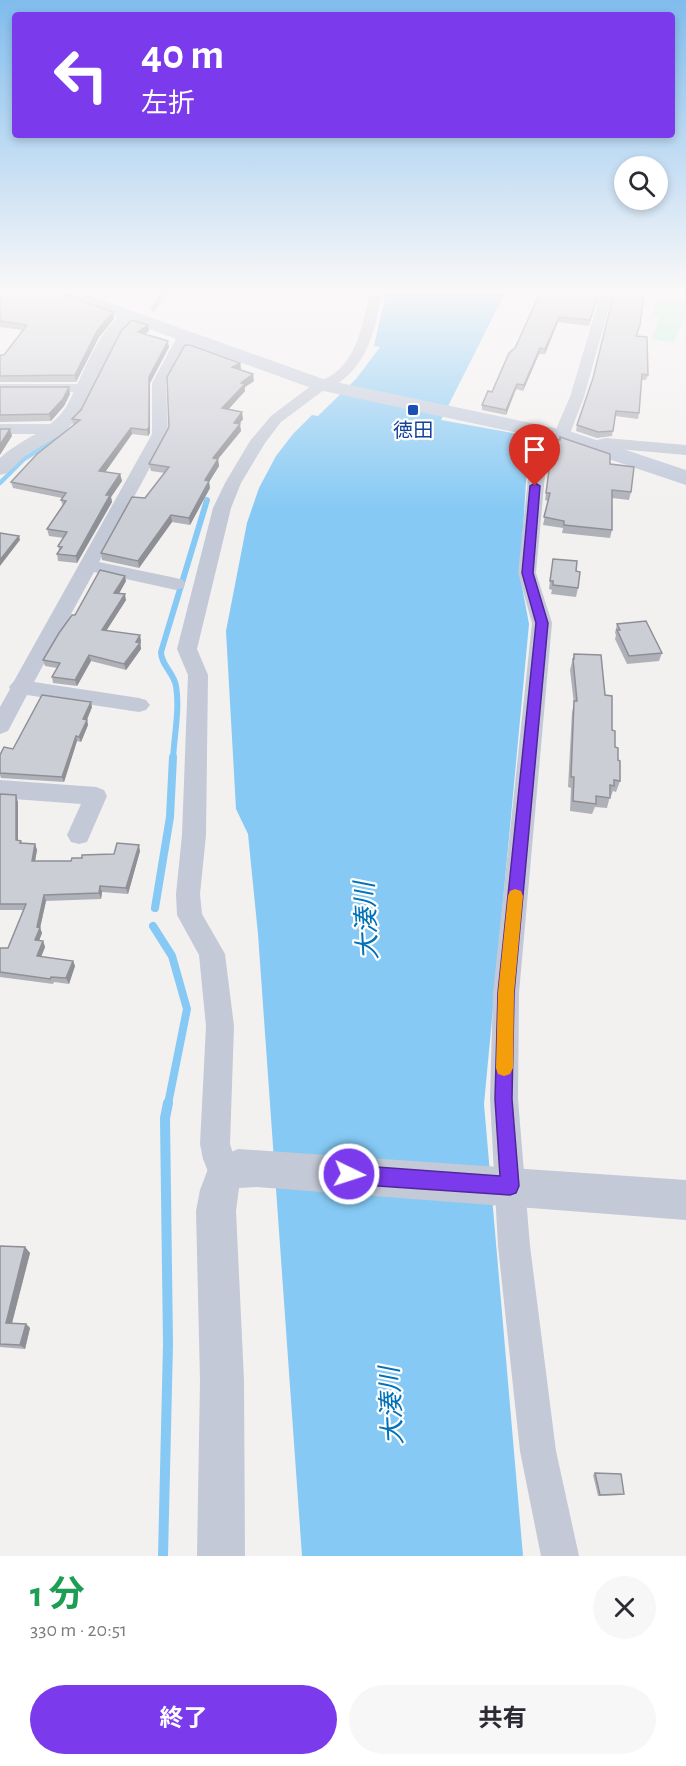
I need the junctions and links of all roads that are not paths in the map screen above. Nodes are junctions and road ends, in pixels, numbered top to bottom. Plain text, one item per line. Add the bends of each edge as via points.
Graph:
1 (96, 366) edge
2 (168, 366) edge
3 (266, 366) edge
4 (349, 366) edge
5 (586, 366) edge
6 (325, 386) junction
7 (0, 388) edge
8 (84, 388) junction
9 (0, 429) edge
10 (57, 429) junction
11 (553, 435) junction
12 (594, 446) junction
13 (686, 450) edge
14 (0, 469) edge
15 (686, 478) edge
16 (87, 565) junction
17 (176, 584) dead end
18 (19, 687) junction
19 (140, 705) dead end
20 (0, 726) edge
21 (0, 789) edge
22 (79, 835) dead end
23 (241, 1171) junction
24 (510, 1186) junction
25 (686, 1200) edge
26 (223, 1545) edge
27 (560, 1556) edge

1 - 8 street
2 - 16 street via 159,383 160,434
3 - 6 main road
4 - 6 street
5 - 11 street via 577,397
6 - 11 main road
6 - 23 street via 276,419 233,483 222,508 187,649 198,675 190,915 212,954 220,1026 215,1144 218,1159
7 - 8 street
8 - 10 street via 73,411
9 - 10 street
10 - 14 street via 20,450
11 - 12 main road
11 - 24 street via 540,442 527,573 542,623 506,993 504,1099
12 - 13 street via 606,443
12 - 15 main road
16 - 17 street
16 - 18 street
18 - 19 street
18 - 20 street
21 - 22 street via 96,796
23 - 24 street
23 - 26 street via 219,1190 216,1211
24 - 25 street
24 - 27 street via 538,1451

